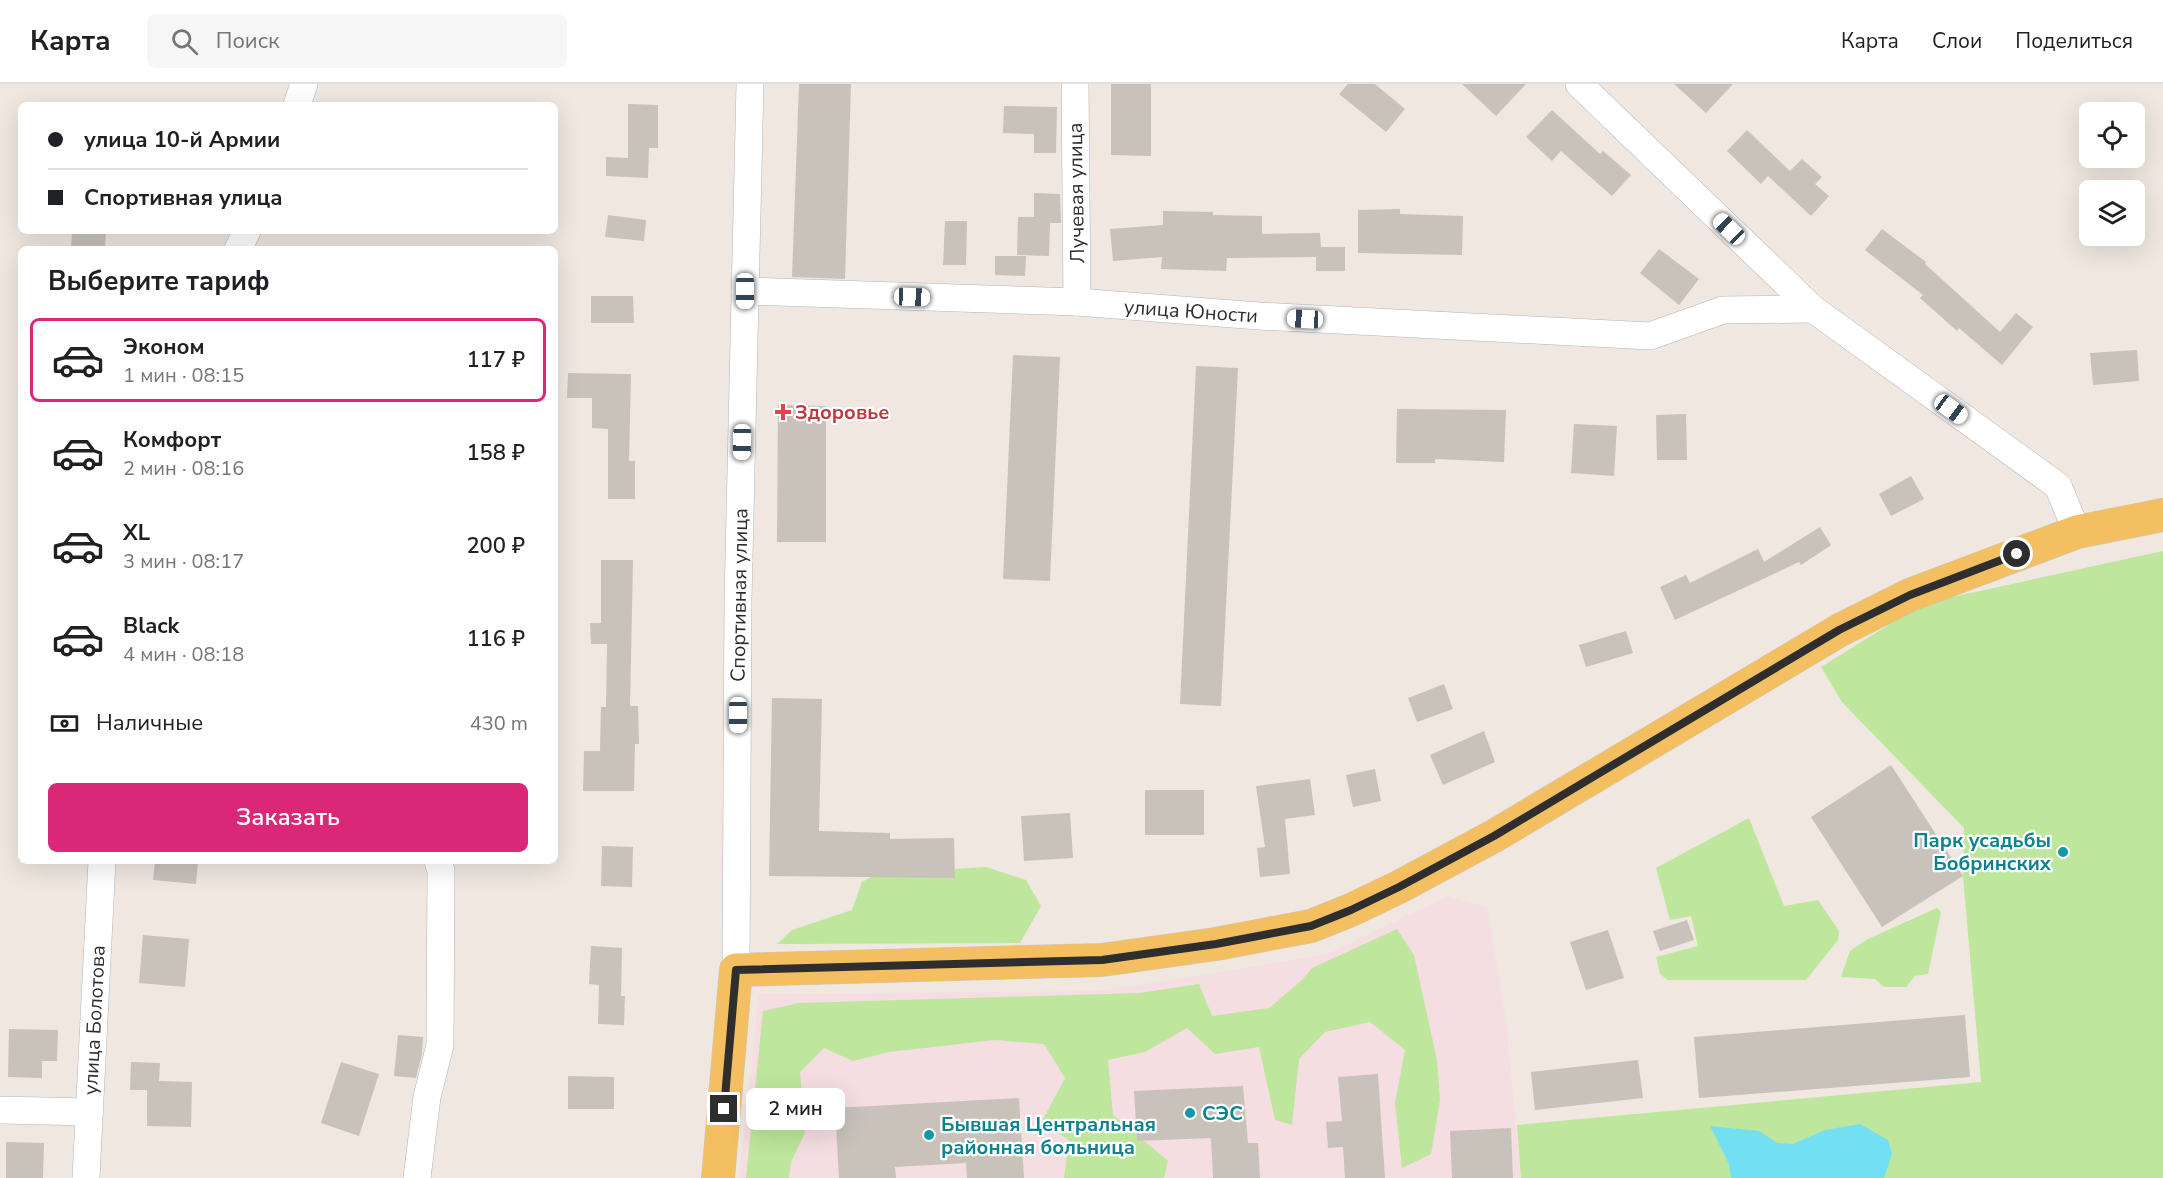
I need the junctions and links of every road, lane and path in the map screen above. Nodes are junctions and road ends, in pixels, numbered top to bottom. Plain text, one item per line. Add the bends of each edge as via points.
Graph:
1 (304, 84) edge
2 (750, 84) edge
3 (1075, 84) edge
4 (1579, 84) edge
5 (298, 102) edge
6 (745, 291) junction
7 (1077, 302) junction
8 (1813, 309) junction
9 (2163, 515) edge
10 (2077, 532) junction
11 (102, 864) edge
12 (439, 864) edge
13 (736, 970) junction
14 (0, 1110) edge
15 (89, 1112) junction
16 (86, 1178) edge
17 (417, 1178) edge
18 (718, 1178) edge

1 - 5 street
2 - 6 street, Спортивная улица
3 - 7 street, Лучевая улица
4 - 8 street
6 - 7 street, улица Юности
6 - 13 street, Спортивная улица
7 - 8 street, улица Юности via 1259,316 1650,336 1723,310
8 - 10 street via 2058,486
9 - 10 main road
10 - 13 main road via 1910,595 1839,630 1494,836 1399,887 1311,926 1102,960
11 - 15 street, улица Болотова
12 - 17 street via 440,1045 427,1097
13 - 18 main road, Спортивная улица
14 - 15 street
15 - 16 street, улица Болотова

